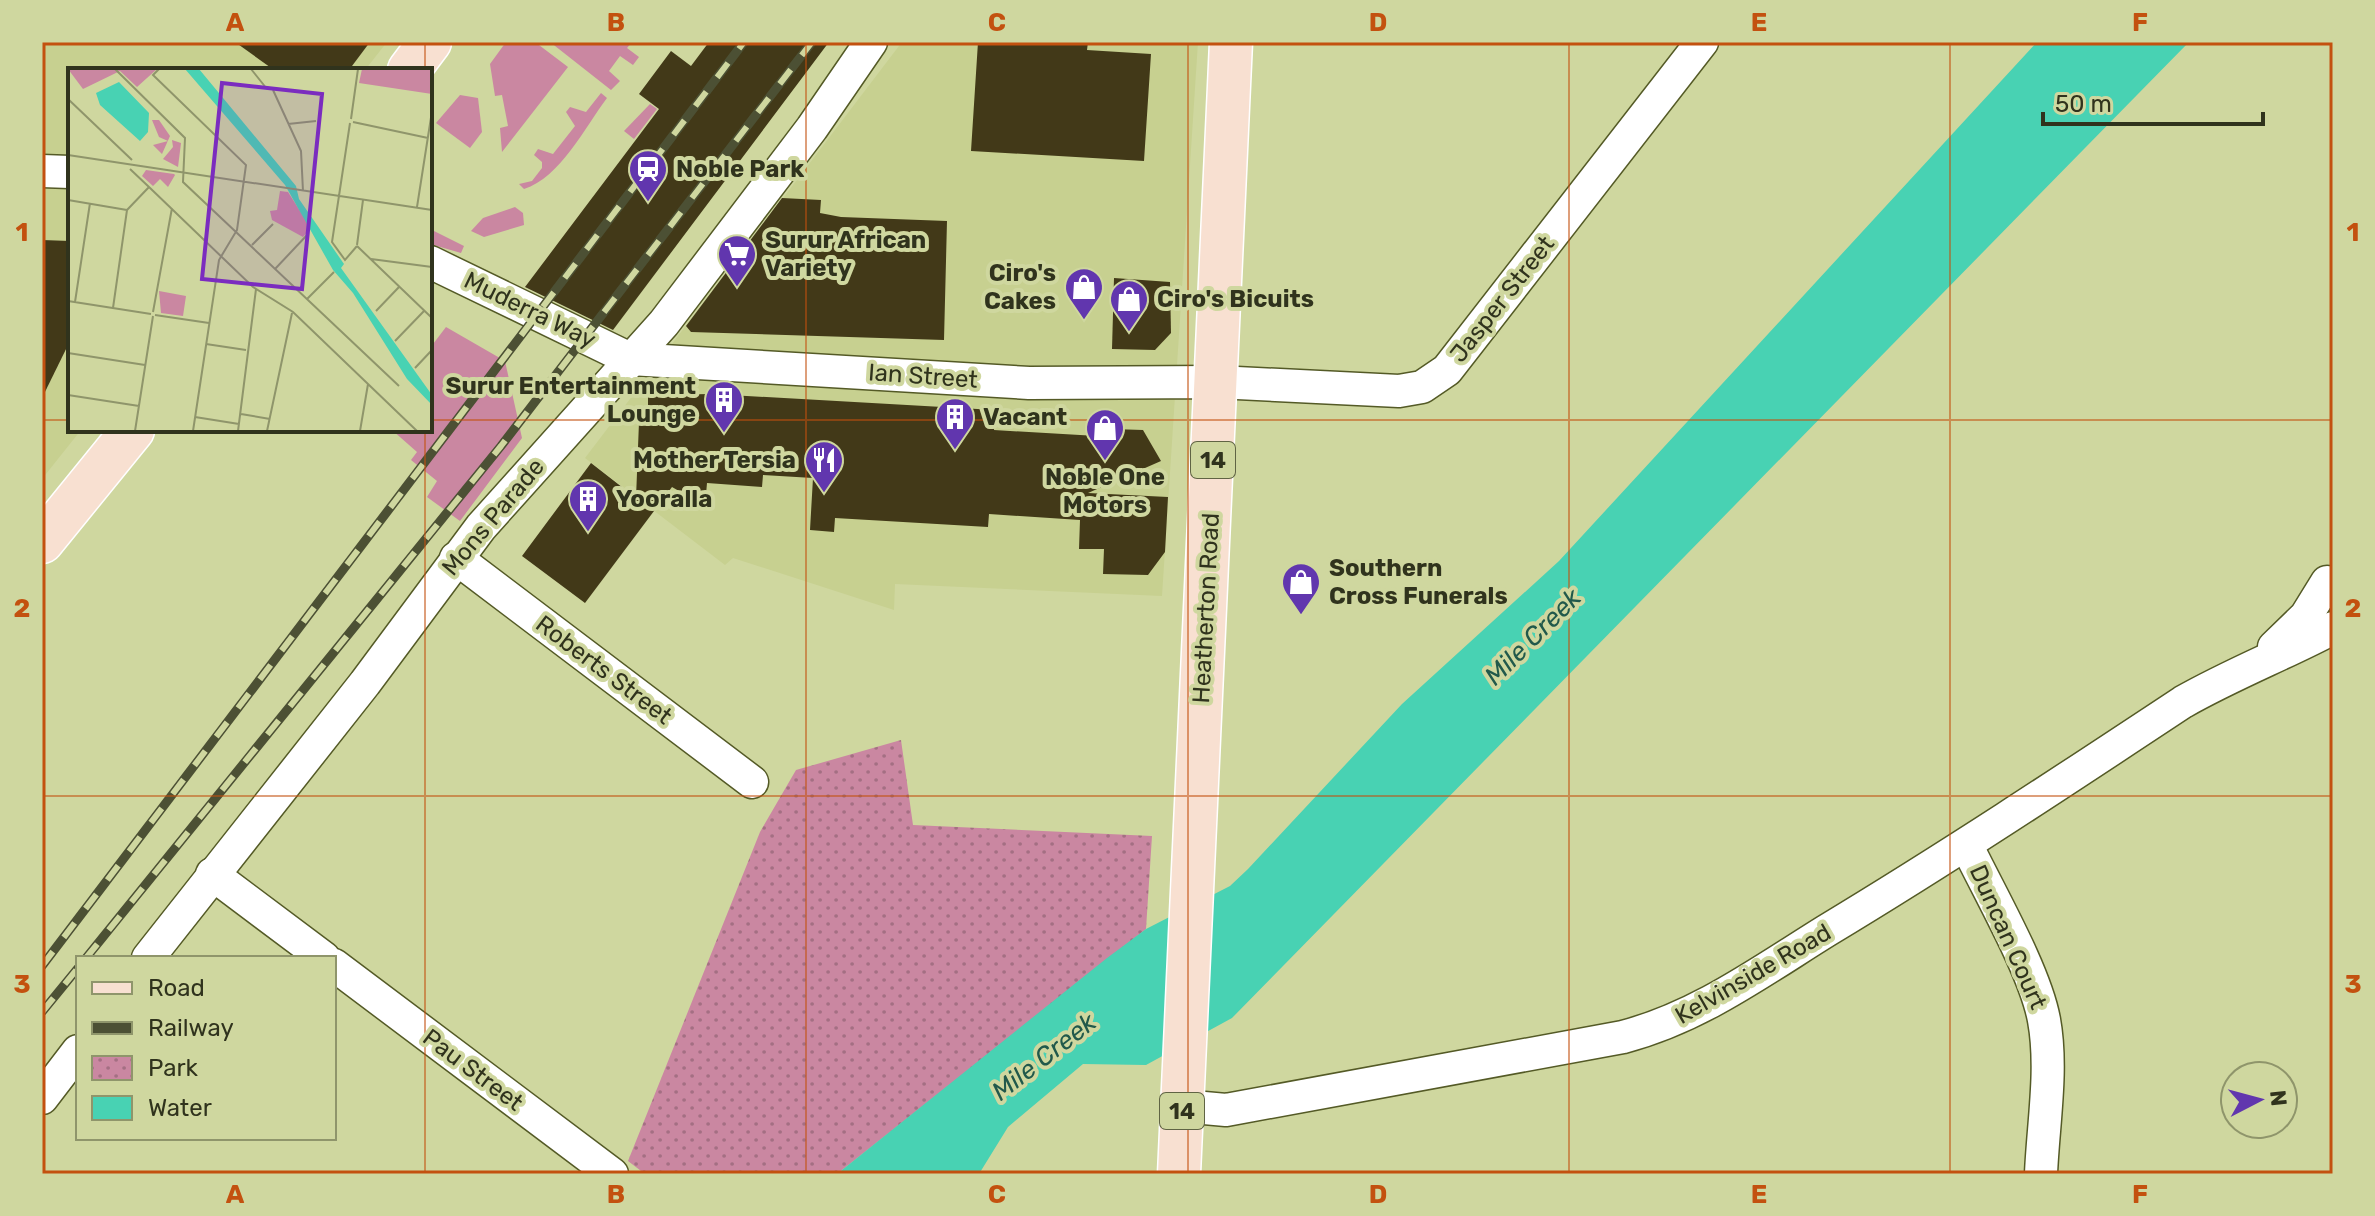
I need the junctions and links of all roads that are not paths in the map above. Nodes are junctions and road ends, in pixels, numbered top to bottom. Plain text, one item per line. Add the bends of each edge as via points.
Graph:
1 (430, 42) edge
2 (871, 42) edge
3 (1231, 42) edge
4 (1702, 42) edge
5 (410, 68) edge
6 (42, 171) edge
7 (68, 172) edge
8 (432, 263) edge
9 (630, 359) junction
10 (1217, 382) junction
11 (131, 432) edge
12 (42, 542) edge
13 (456, 558) junction
14 (2331, 582) edge
15 (2333, 628) edge
16 (2256, 662) junction
17 (752, 782) dead end
18 (1967, 846) junction
19 (212, 874) junction
20 (150, 956) edge
21 (321, 956) edge
22 (336, 967) edge
23 (76, 1054) edge
24 (42, 1098) edge
25 (1182, 1106) junction
26 (612, 1174) edge
27 (1179, 1174) edge
28 (2041, 1174) edge

1 - 5 main road
2 - 9 street, Mons Parade via 787,162 664,323
3 - 10 main road, Heatherton Road / 14
4 - 10 street, Jasper Street via 1447,370 1422,387 1399,391
6 - 7 street
8 - 9 street, Muderra Way
9 - 10 street, Ian Street via 1029,383
9 - 13 street, Mons Parade
10 - 25 main road, Heatherton Road / 14
11 - 12 main road
13 - 17 street, Roberts Street
13 - 19 street, Mons Parade via 365,683
14 - 16 street, Kelvinside Road via 2296,627
15 - 16 street, Kelvinside Road via 2298,648
16 - 18 street, Kelvinside Road via 2183,702
18 - 25 street, Kelvinside Road via 1712,1004 1663,1027 1226,1110
18 - 28 street, Duncan Court via 2044,1018
19 - 20 street, Mons Parade
19 - 21 street
22 - 26 street, Pau Street
23 - 24 street
25 - 27 main road, Heatherton Road / 14

